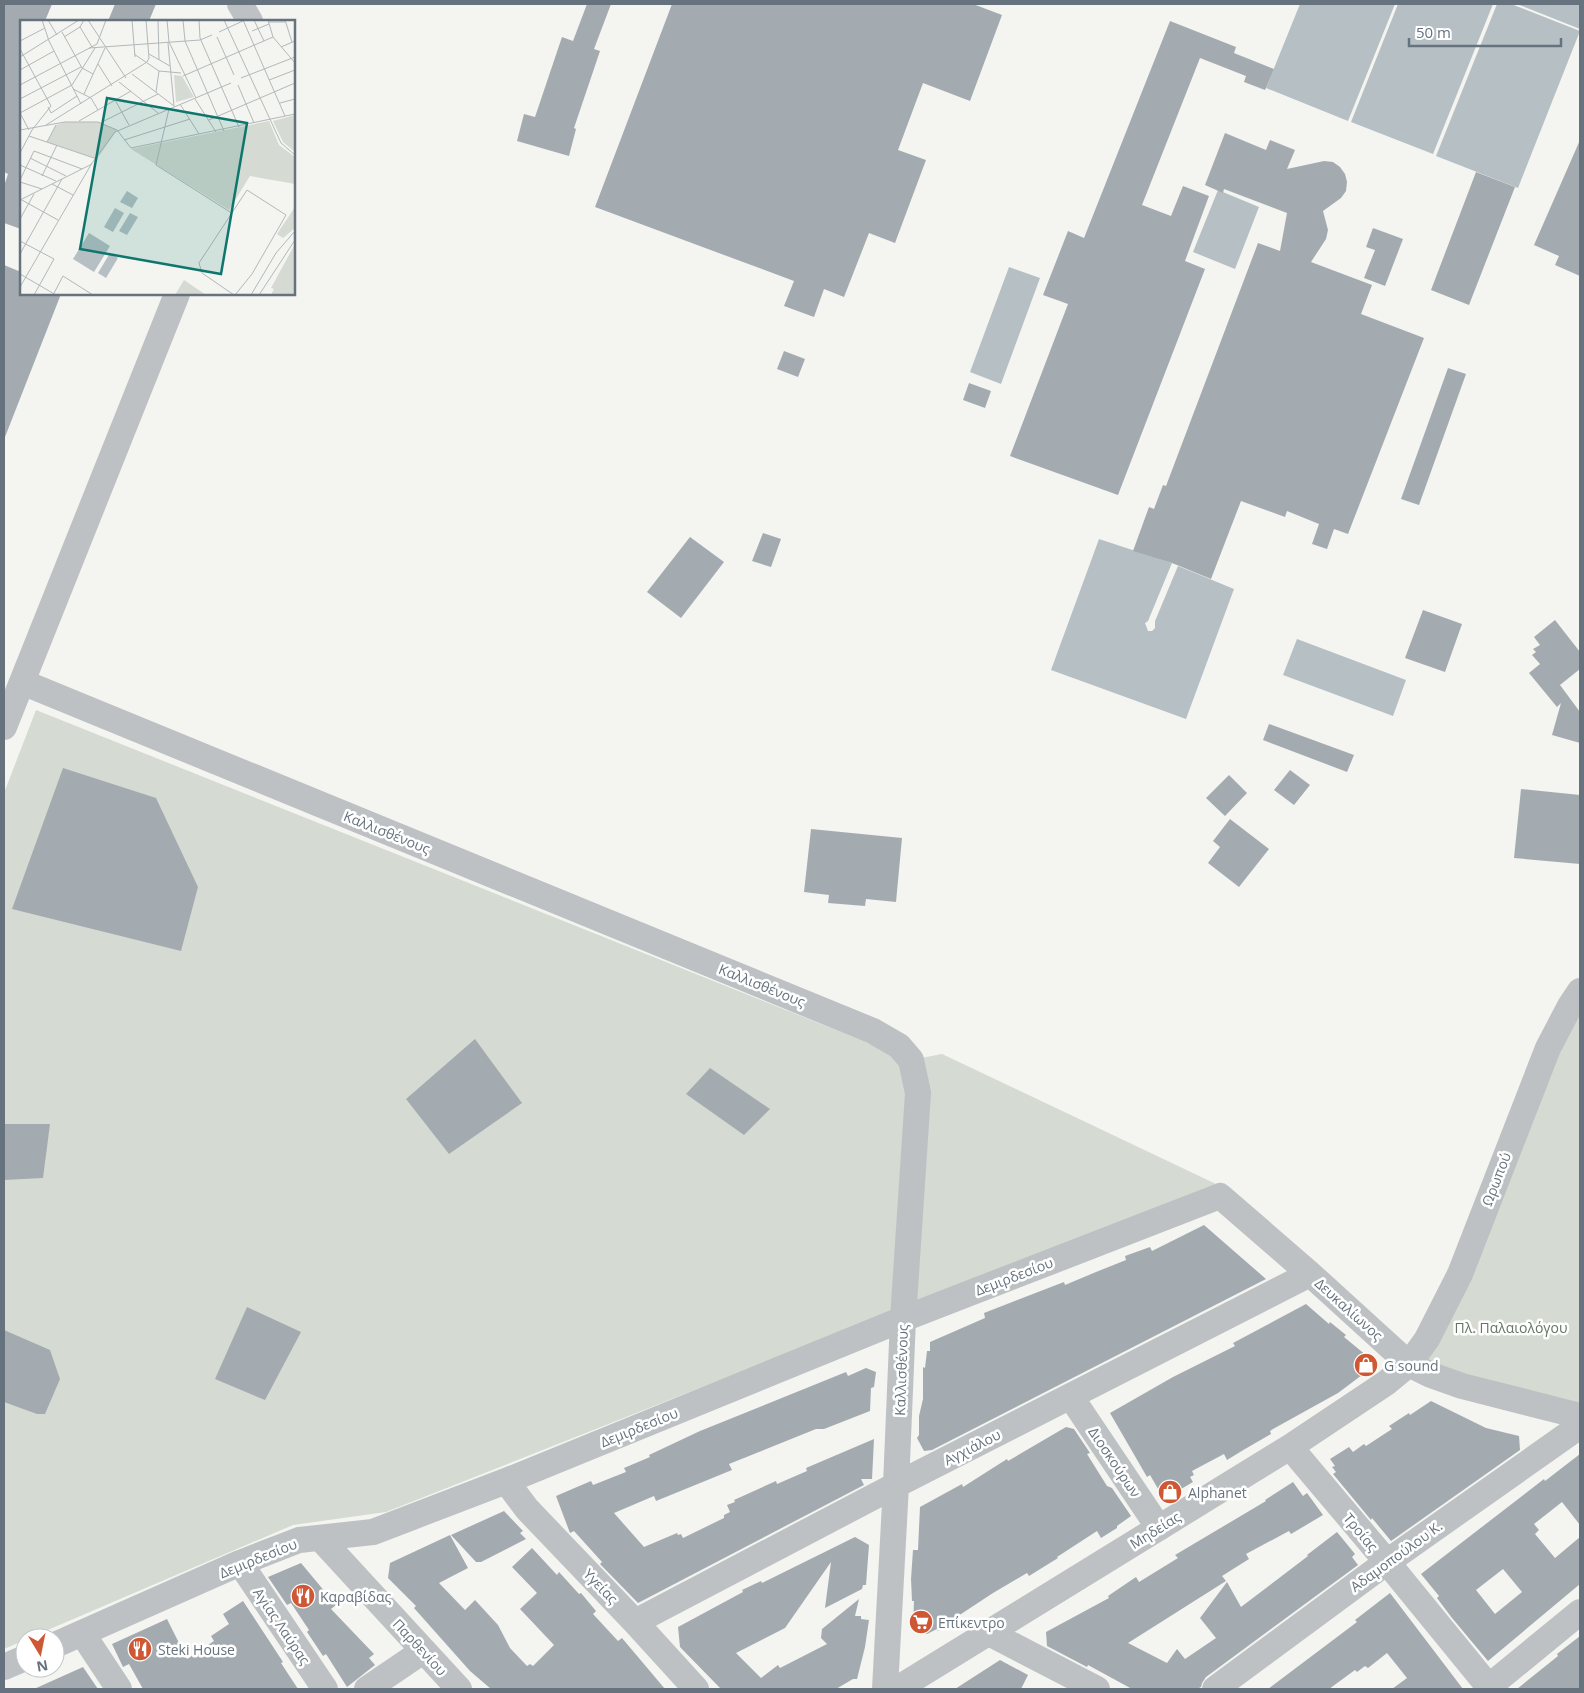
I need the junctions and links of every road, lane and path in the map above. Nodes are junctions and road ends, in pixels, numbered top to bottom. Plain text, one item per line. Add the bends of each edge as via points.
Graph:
1 (240, 4) edge
2 (249, 20) edge
3 (177, 295) edge
4 (22, 682) junction
5 (4, 727) edge
6 (1577, 1002) edge
7 (1220, 1196) joint
8 (1310, 1274) junction
9 (903, 1319) junction
10 (1409, 1364) junction
11 (1071, 1397) junction
12 (1580, 1416) edge
13 (1580, 1426) edge
14 (1290, 1448) junction
15 (506, 1481) junction
16 (896, 1485) junction
17 (1159, 1528) junction
18 (320, 1538) junction
19 (1386, 1562) junction
20 (240, 1563) junction
21 (1580, 1612) edge
22 (635, 1622) junction
23 (82, 1633) junction
24 (990, 1633) junction
25 (65, 1641) edge
26 (423, 1651) junction
27 (1487, 1688) edge
28 (119, 1689) edge
29 (325, 1689) edge
30 (367, 1689) edge
31 (459, 1689) edge
32 (696, 1689) edge
33 (885, 1689) edge
34 (897, 1689) edge
35 (1097, 1689) edge
36 (1215, 1689) edge

1 - 2 street
3 - 4 street
4 - 5 street
4 - 9 street, Καλλισθένους via 873,1030 899,1046 911,1060 918,1093
6 - 10 street, Ωρωπού via 1548,1048 1460,1274 1427,1339
7 - 8 street, Δευκαλίωνος
7 - 9 street, Δεμιρδεσίου
8 - 10 street, Δευκαλίωνος
8 - 11 street, Αγχιάλου
9 - 15 street, Δεμιρδεσίου
9 - 16 street, Καλλισθένους
10 - 12 street, Δευκαλίωνος via 1431,1376 1462,1386
10 - 14 street, Μηδείας via 1386,1384
11 - 16 street, Αγχιάλου
11 - 17 street, Διοσκούρων
13 - 19 street, Αδαμοπούλου Κ.
14 - 17 street, Μηδείας
14 - 19 street, Τροίας
15 - 18 street, Δεμιρδεσίου via 372,1532
15 - 22 street, Υγείας via 528,1509
16 - 22 street, Αγχιάλου
16 - 33 street, Καλλισθένους
17 - 24 street, Μηδείας
18 - 20 street, Δεμιρδεσίου via 299,1540
18 - 26 street, Παρθενίου
19 - 27 street, Τροίας
19 - 36 street, Αδαμοπούλου Κ.
20 - 23 street, Δεμιρδεσίου
20 - 29 street, Αγίας Λαύρας
21 - 27 street
22 - 32 street, Υγείας
23 - 25 street, Δεμιρδεσίου
23 - 28 street
24 - 34 street, Μηδείας
24 - 35 street
26 - 30 street
26 - 31 street, Παρθενίου

